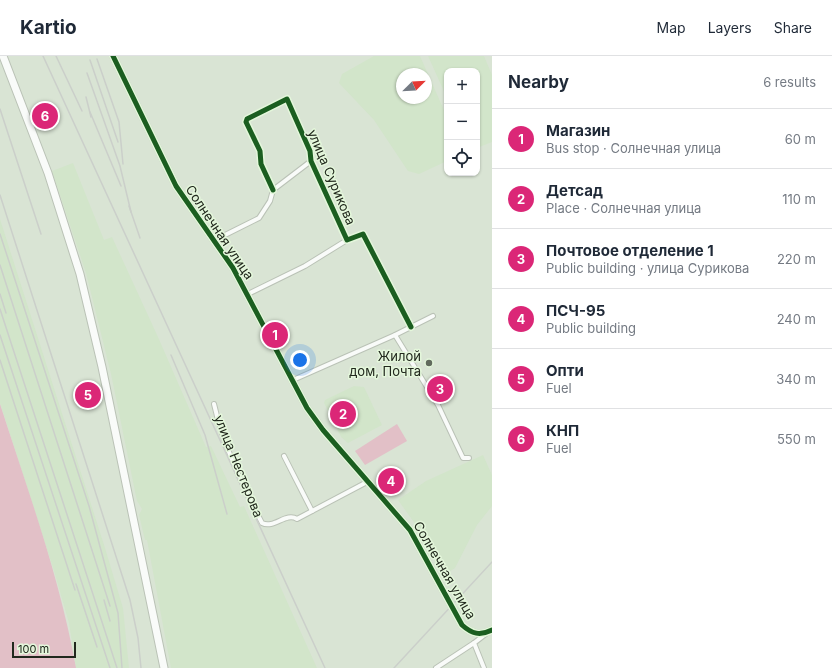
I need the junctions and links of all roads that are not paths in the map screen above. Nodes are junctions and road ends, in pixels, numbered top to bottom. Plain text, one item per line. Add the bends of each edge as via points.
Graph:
1 (3, 56) edge
2 (113, 56) edge
3 (311, 161) junction
4 (273, 190) junction
5 (215, 240) junction
6 (347, 240) junction
7 (248, 294) junction
8 (433, 316) dead end
9 (411, 327) junction
10 (395, 335) junction
11 (293, 380) junction
12 (214, 404) dead end
13 (284, 456) dead end
14 (470, 458) dead end
15 (367, 482) junction
16 (312, 512) junction
17 (491, 630) edge
18 (474, 643) junction
19 (164, 668) edge
20 (436, 668) edge
21 (484, 668) edge

1 - 19 highway via 48,173 84,288
2 - 5 street, Солнечная улица via 176,186
3 - 4 street
3 - 4 street, улица Сурикова via 310,151 287,99 247,119 246,122 260,151 261,164
3 - 6 street, улица Сурикова
4 - 5 street via 270,202 259,218
5 - 7 street, Солнечная улица
6 - 7 street via 305,266
6 - 9 street, улица Сурикова via 363,234
7 - 11 street, Солнечная улица
8 - 9 street
9 - 10 street
10 - 11 street
10 - 14 street via 438,405 463,458
11 - 15 street, Солнечная улица via 307,408
12 - 16 street, улица Нестерова via 234,461 262,523 270,525 290,517 297,519
13 - 16 street
15 - 16 street, улица Нестерова
15 - 17 street, Солнечная улица via 410,530 462,625 474,633
17 - 18 street
18 - 20 street
18 - 21 street

